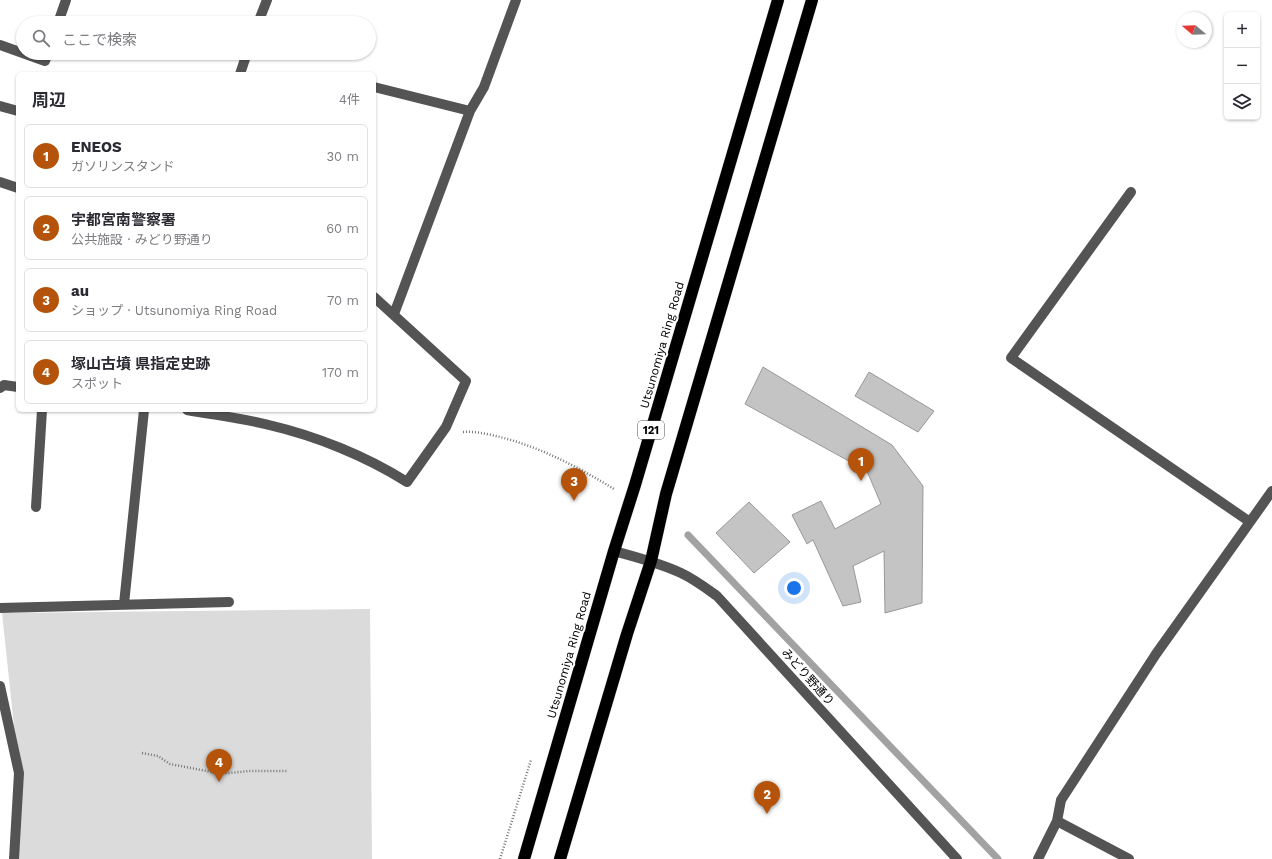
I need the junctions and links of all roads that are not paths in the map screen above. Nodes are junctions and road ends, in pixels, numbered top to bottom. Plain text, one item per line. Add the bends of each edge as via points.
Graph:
1 (66, 0) edge
2 (267, 0) edge
3 (516, 0) edge
4 (778, 0) edge
5 (812, 0) edge
6 (60, 16) edge
7 (261, 16) edge
8 (0, 45) edge
9 (16, 51) edge
10 (245, 60) edge
11 (242, 72) edge
12 (376, 88) edge
13 (0, 106) edge
14 (16, 110) edge
15 (470, 111) junction
16 (0, 182) edge
17 (16, 187) edge
18 (1131, 192) dead end
19 (376, 298) edge
20 (394, 314) junction
21 (16, 387) edge
22 (0, 388) edge
23 (42, 412) edge
24 (144, 412) edge
25 (198, 412) edge
26 (1272, 491) edge
27 (36, 507) dead end
28 (1250, 522) junction
29 (614, 551) junction
30 (651, 561) junction
31 (230, 602) dead end
32 (124, 604) junction
33 (0, 608) edge
34 (0, 686) edge
35 (1057, 821) junction
36 (14, 859) edge
37 (524, 859) edge
38 (560, 859) edge
39 (957, 859) edge
40 (1038, 859) edge
41 (1130, 859) edge

1 - 6 street
2 - 7 street
3 - 15 street via 484,87
4 - 29 highway, Utsunomiya Ring Road / 121
5 - 30 highway, 121 via 666,494
8 - 9 street
10 - 11 street
12 - 15 street
13 - 14 street
15 - 20 street
16 - 17 street
18 - 28 street via 1011,358
19 - 20 street
20 - 25 street via 466,381 446,427 407,482 354,453 290,431 267,424
21 - 22 street via 4,385
23 - 27 street
24 - 32 street
26 - 28 street
28 - 35 street via 1156,654 1061,800
29 - 30 street, みどり野通り
29 - 37 highway, Utsunomiya Ring Road / 121
30 - 38 highway, 121
30 - 39 street, みどり野通り via 682,573 717,596
31 - 32 street
32 - 33 street
34 - 36 street via 19,773
35 - 40 street
35 - 41 street

